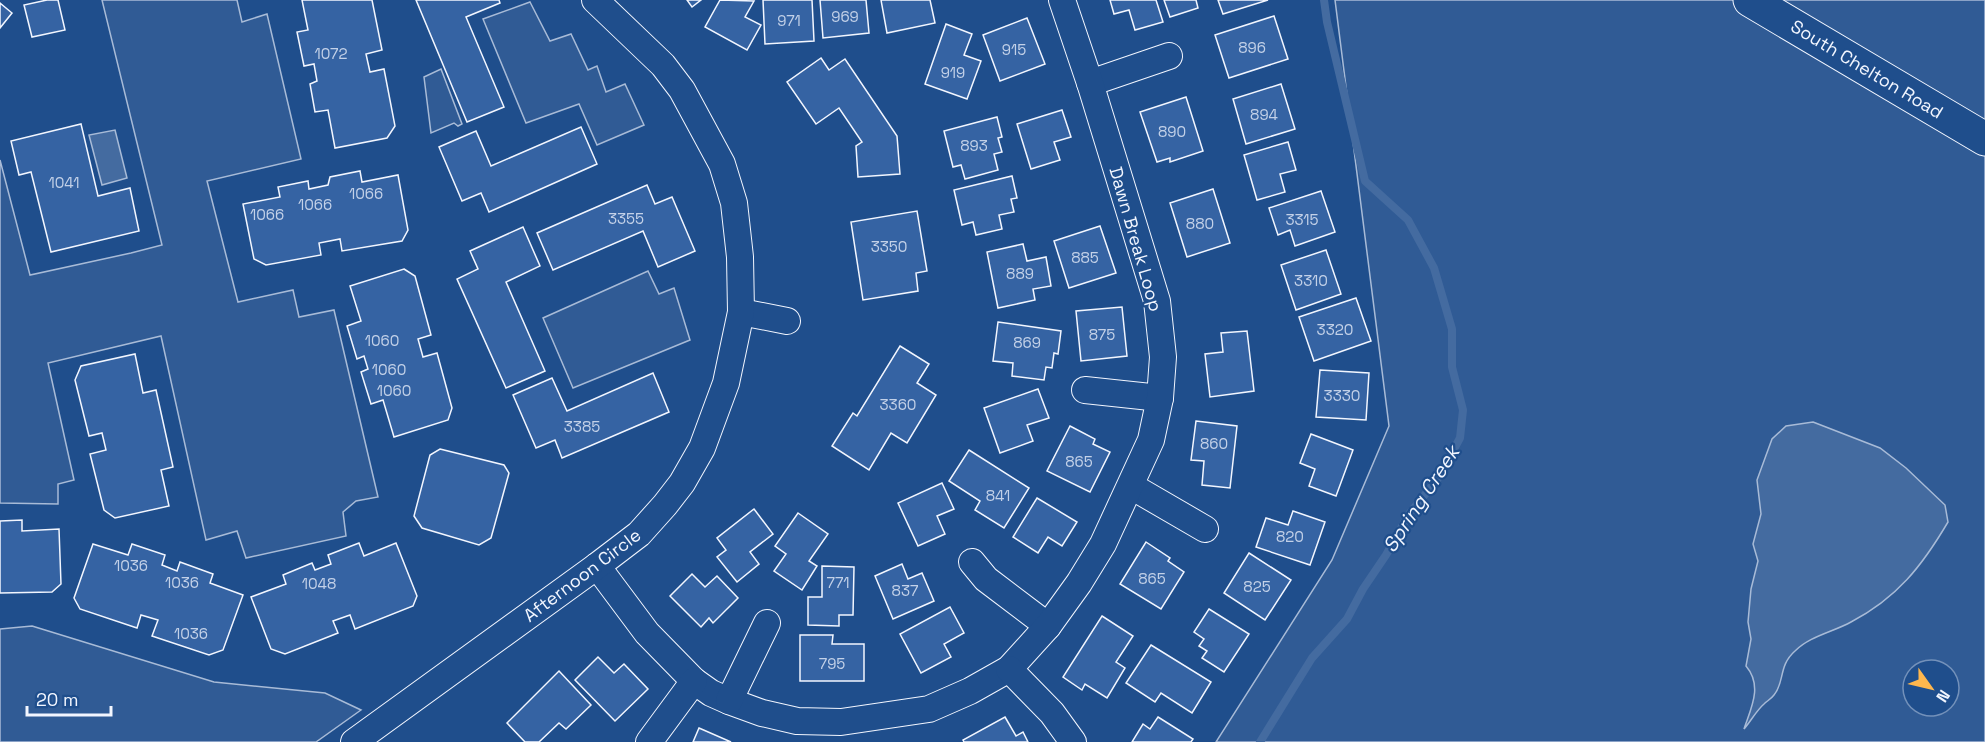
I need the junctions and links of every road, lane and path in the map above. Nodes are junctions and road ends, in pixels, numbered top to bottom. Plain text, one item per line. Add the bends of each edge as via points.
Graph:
1 (595, 0) edge
2 (1062, 0) edge
3 (1750, 0) edge
4 (1169, 57) dead end
5 (1090, 83) junction
6 (1985, 139) edge
7 (741, 312) junction
8 (787, 321) dead end
9 (1085, 390) dead end
10 (1160, 398) junction
11 (1131, 486) junction
12 (1205, 529) dead end
13 (972, 562) dead end
14 (597, 566) junction
15 (767, 623) dead end
16 (1048, 626) junction
17 (1009, 669) junction
18 (694, 681) junction
19 (729, 701) junction
20 (841, 732) edge
21 (354, 742) edge
22 (649, 742) edge
23 (1073, 742) edge

1 - 7 street, Afternoon Circle via 663,65 682,90 722,164 734,203
2 - 5 street, Dawn Break Loop
3 - 6 main road, South Chelton Road
4 - 5 street
5 - 10 street, Dawn Break Loop via 1157,302 1163,357
7 - 8 street
7 - 14 street, Afternoon Circle via 726,383 702,448 665,506 639,534
9 - 10 street
10 - 11 street, Dawn Break Loop via 1151,440
11 - 12 street
11 - 16 street, Dawn Break Loop via 1103,544
13 - 16 street via 986,579
14 - 18 street, Dawn Break Loop via 647,633
14 - 21 street, Afternoon Circle
15 - 19 street
16 - 17 street, Dawn Break Loop
17 - 20 street, Dawn Break Loop via 929,709
17 - 23 street via 1052,713
18 - 19 street, Dawn Break Loop
18 - 22 street
19 - 20 street, Dawn Break Loop

